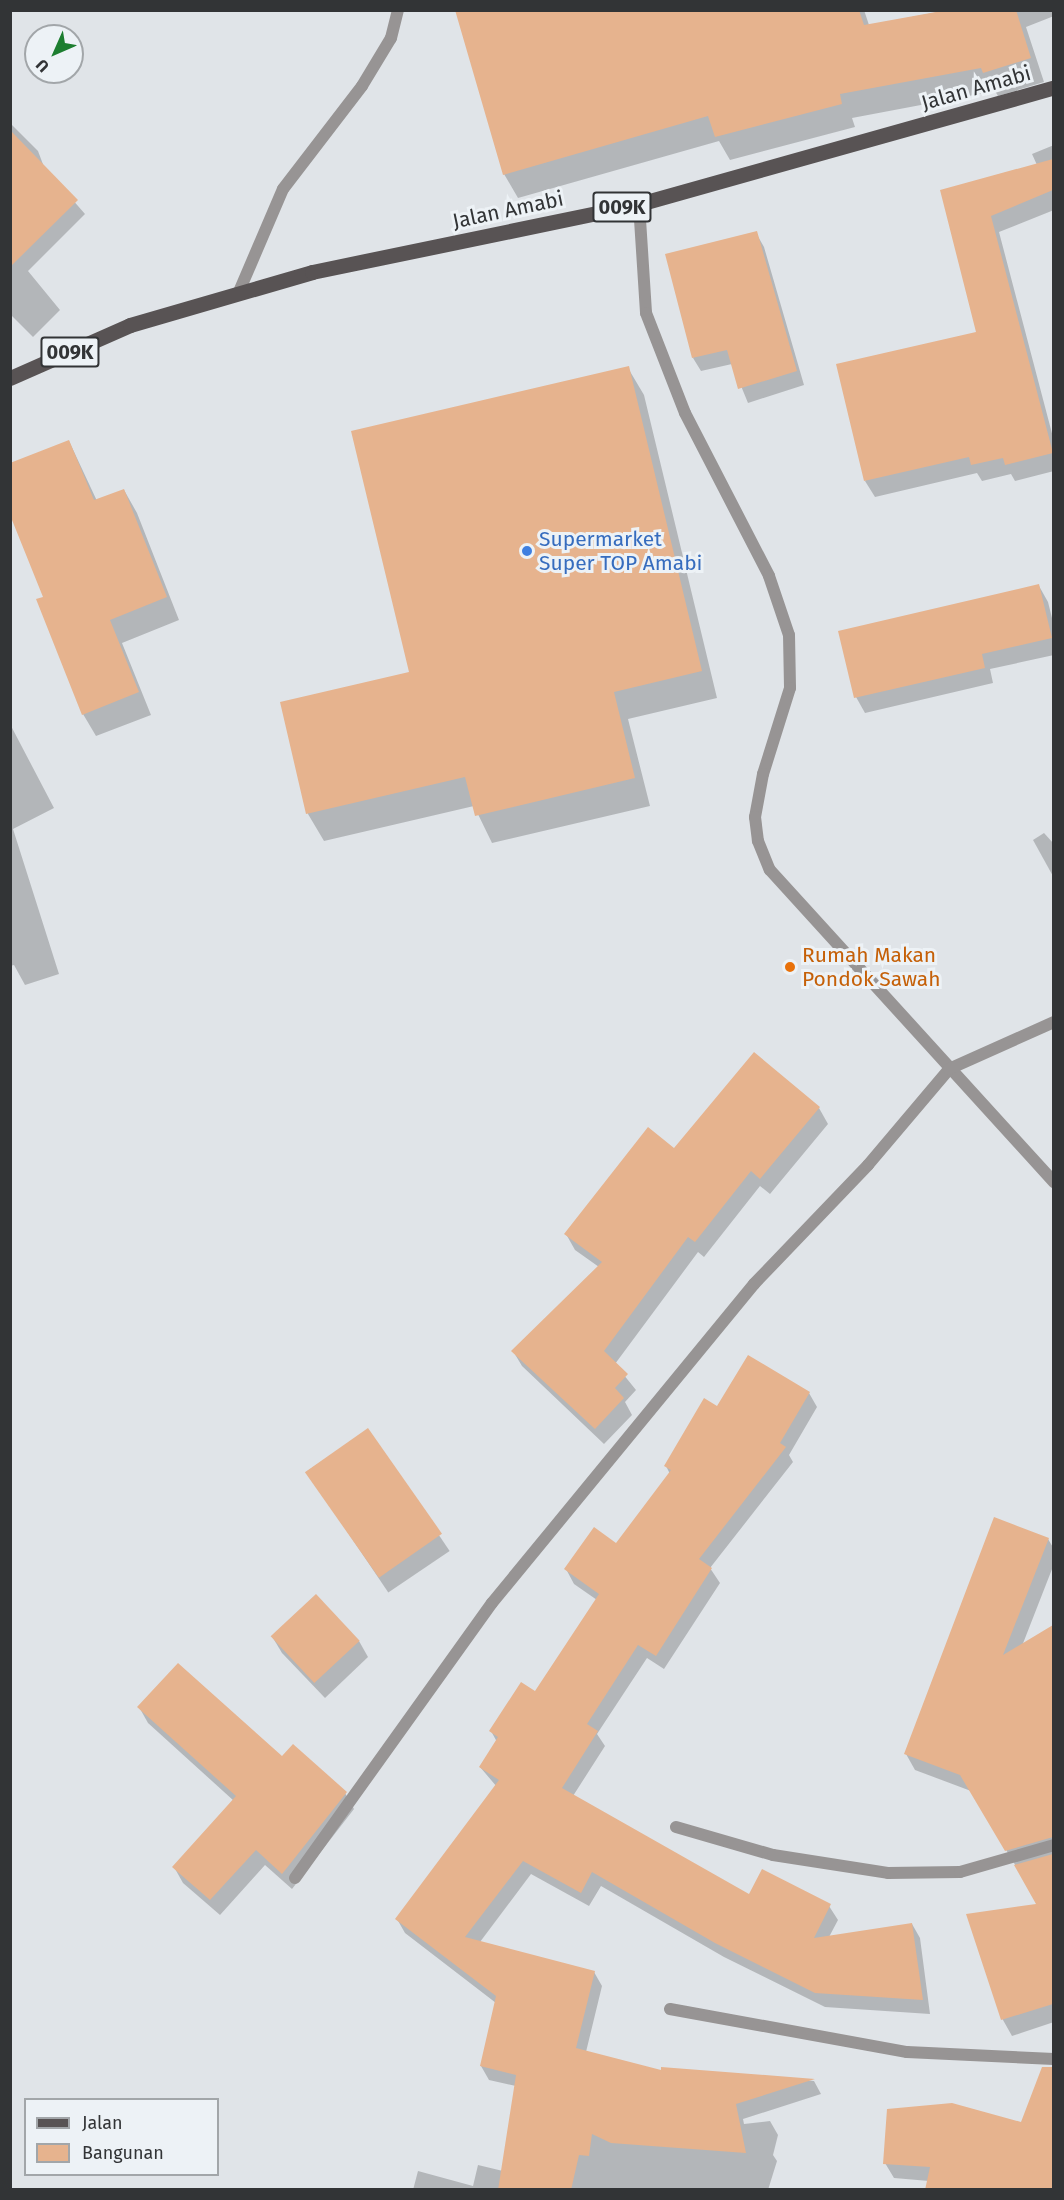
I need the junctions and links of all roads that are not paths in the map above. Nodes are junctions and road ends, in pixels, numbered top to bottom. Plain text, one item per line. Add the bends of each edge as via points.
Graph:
1 (398, 10) edge
2 (1053, 87) edge
3 (639, 204) junction
4 (238, 294) junction
5 (10, 378) edge
6 (1053, 1023) edge
7 (950, 1069) junction
8 (1053, 1182) edge
9 (676, 1827) dead end
10 (1053, 1845) edge
11 (294, 1878) dead end
12 (670, 2008) dead end
13 (1053, 2060) edge

1 - 4 street via 391,38 362,86 283,189
2 - 3 main road, Jalan Amabi / 009K
3 - 4 main road, Jalan Amabi / 009K via 312,272
3 - 7 street via 646,313 685,413 769,576 789,635 790,688 763,774 755,817 758,841 770,870
4 - 5 main road, Jalan Amabi / 009K via 130,325
6 - 7 street
7 - 8 street
7 - 11 street via 868,1165 754,1284 492,1603
9 - 10 street via 773,1855 888,1873 960,1872
12 - 13 street via 907,2052

